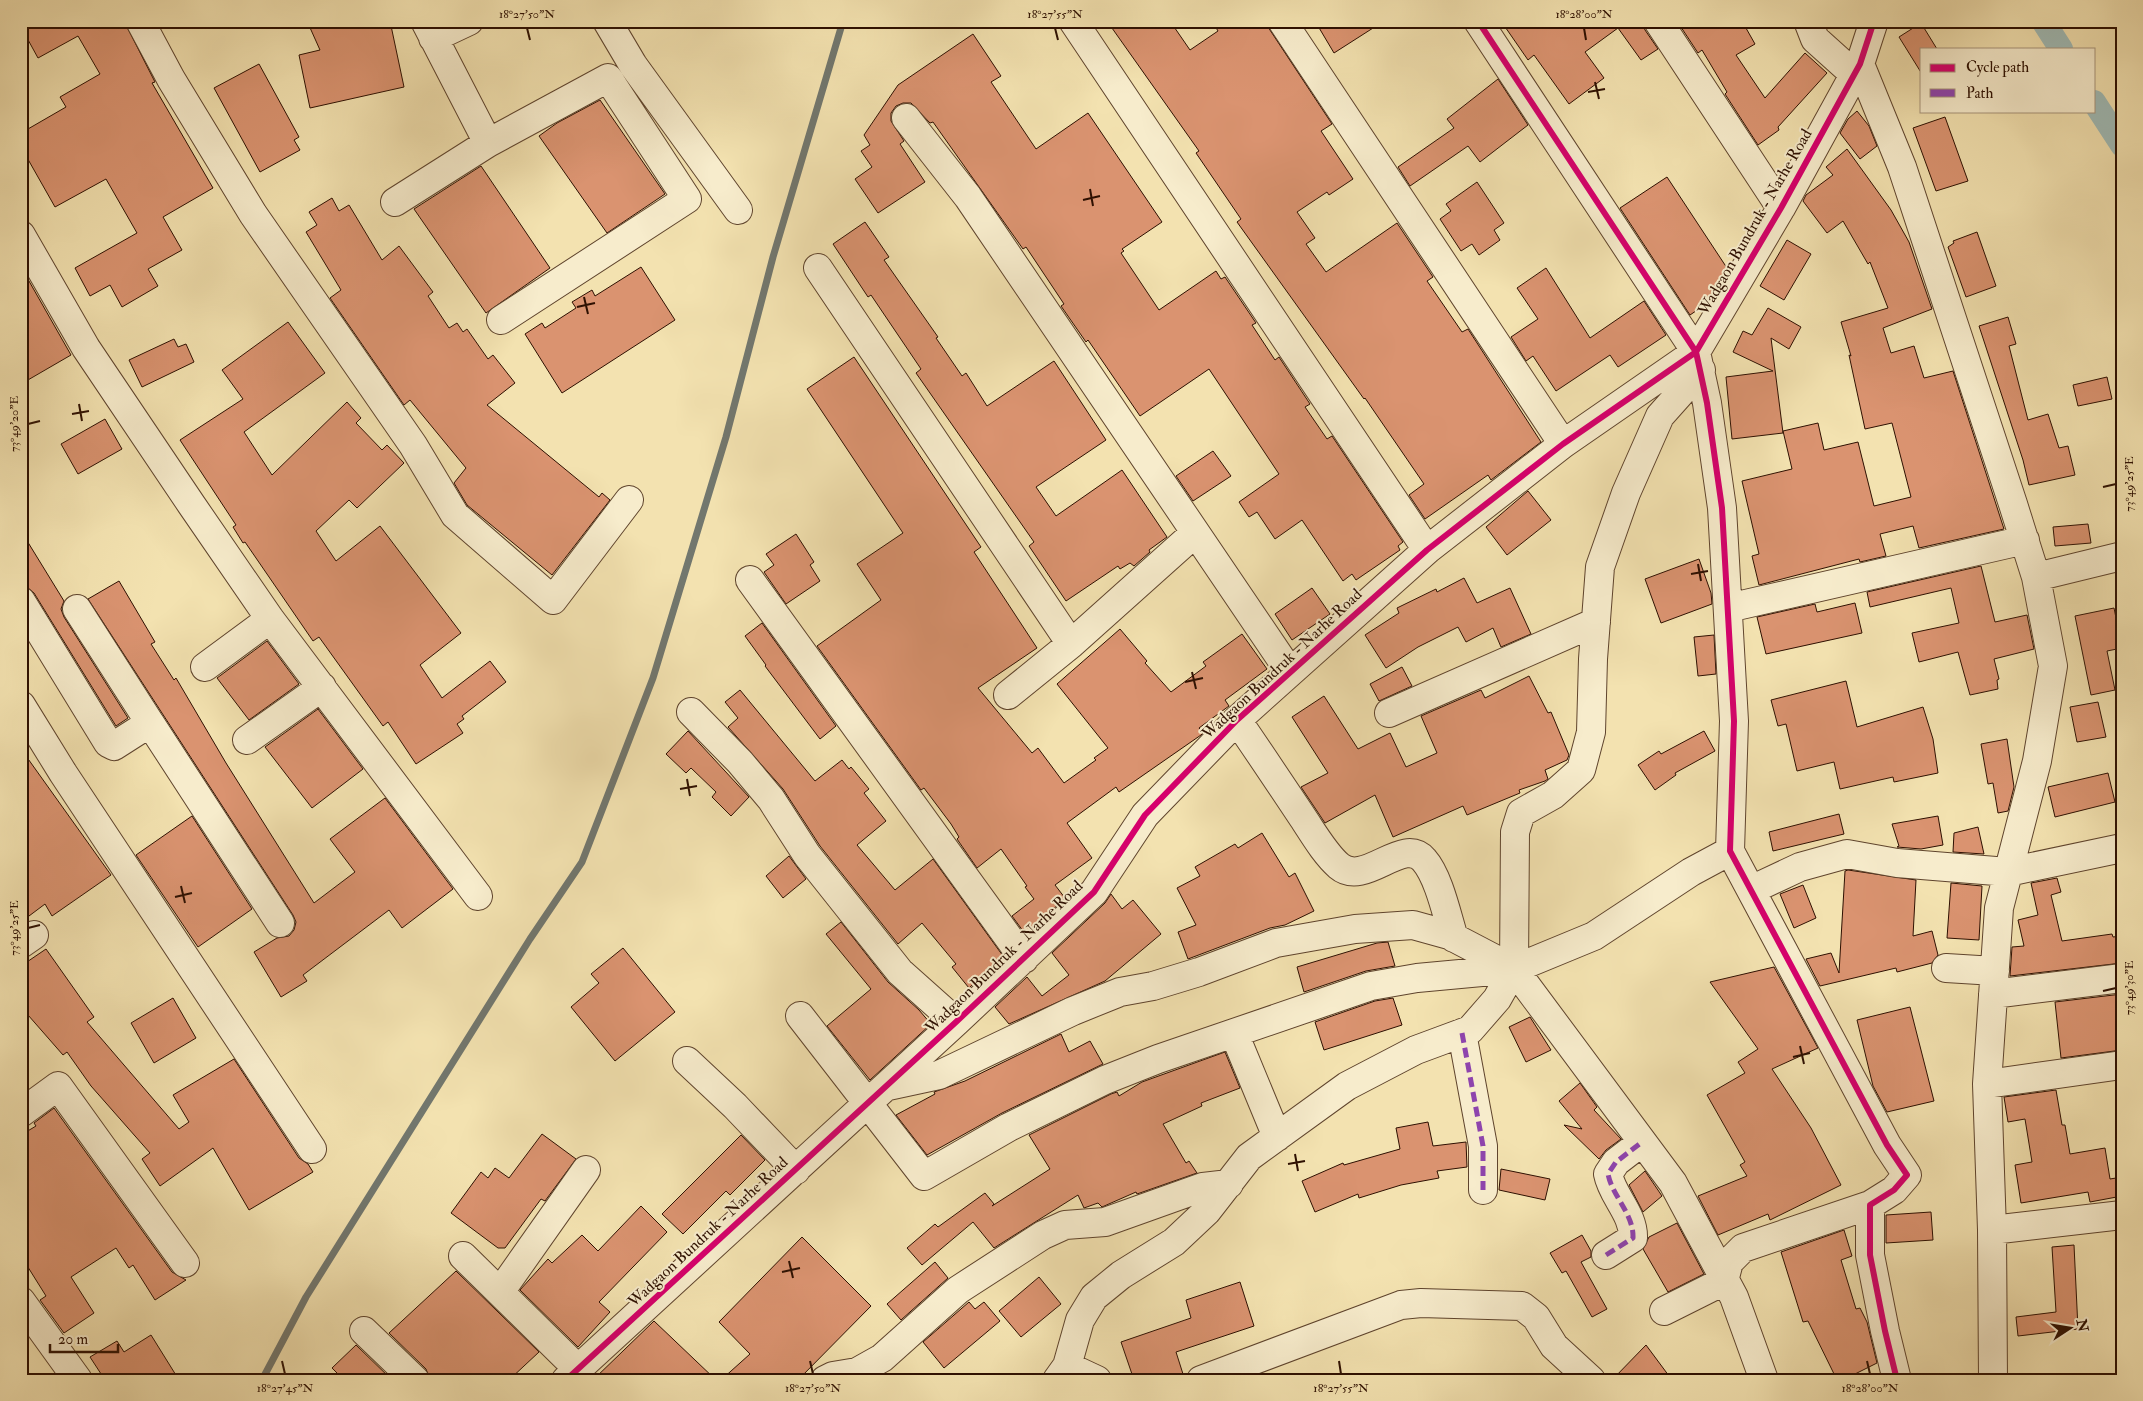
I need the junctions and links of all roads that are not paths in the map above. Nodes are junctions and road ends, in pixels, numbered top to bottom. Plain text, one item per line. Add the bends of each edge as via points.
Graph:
1 (140, 21) edge
2 (469, 21) edge
3 (607, 21) edge
4 (1074, 21) edge
5 (1282, 21) edge
6 (1478, 21) edge
7 (1658, 21) edge
8 (1808, 21) edge
9 (1874, 21) edge
10 (429, 30) edge
11 (1858, 70) junction
12 (906, 118) dead end
13 (488, 143) junction
14 (716, 179) junction
15 (687, 200) junction
16 (395, 202) dead end
17 (1780, 208) junction
18 (738, 210) dead end
19 (21, 235) edge
20 (818, 268) dead end
21 (501, 320) dead end
22 (1698, 361) junction
23 (1563, 444) junction
24 (629, 500) dead end
25 (1195, 534) junction
26 (2025, 540) junction
27 (1427, 550) junction
28 (2122, 556) edge
29 (2036, 577) junction
30 (750, 580) dead end
31 (21, 601) edge
32 (77, 608) dead end
33 (1728, 608) junction
34 (270, 619) junction
35 (1596, 622) junction
36 (1071, 644) junction
37 (205, 667) dead end
38 (1290, 672) junction
39 (322, 687) junction
40 (1008, 695) dead end
41 (691, 712) dead end
42 (1389, 713) dead end
43 (1237, 720) junction
44 (25, 721) edge
45 (150, 723) junction
46 (247, 740) dead end
47 (2122, 848) edge
48 (1730, 851) junction
49 (2008, 872) junction
50 (1751, 890) junction
51 (478, 896) dead end
52 (280, 923) dead end
53 (1454, 938) junction
54 (1024, 959) junction
55 (1946, 968) dead end
56 (1514, 969) junction
57 (2122, 978) edge
58 (1994, 983) junction
59 (800, 1016) dead end
60 (956, 1022) junction
61 (1234, 1033) junction
62 (1462, 1033) junction
63 (687, 1061) dead end
64 (2122, 1065) edge
65 (1988, 1084) junction
66 (887, 1086) junction
67 (867, 1105) junction
68 (21, 1113) edge
69 (1277, 1137) junction
70 (1642, 1142) junction
71 (312, 1149) dead end
72 (586, 1170) dead end
73 (796, 1170) junction
74 (1228, 1184) junction
75 (1483, 1190) dead end
76 (1870, 1205) junction
77 (2122, 1215) edge
78 (1992, 1230) junction
79 (1606, 1255) dead end
80 (463, 1256) dead end
81 (185, 1263) dead end
82 (1724, 1280) junction
83 (500, 1292) junction
84 (21, 1302) edge
85 (1664, 1311) dead end
86 (364, 1331) dead end
87 (1062, 1373) edge
88 (572, 1374) edge
89 (78, 1380) edge
90 (415, 1380) edge
91 (825, 1380) edge
92 (1097, 1380) edge
93 (1201, 1380) edge
94 (1591, 1380) edge
95 (1764, 1380) edge
96 (1897, 1380) edge
97 (1993, 1380) edge

1 - 24 street via 252,214 413,445 455,515 553,600
2 - 10 street
3 - 14 street via 633,64
4 - 27 street
5 - 23 street
6 - 22 street
7 - 17 street
8 - 11 street via 1815,39
9 - 11 street, Wadgaon Bundruk - Narhe Road
10 - 13 street
11 - 17 street, Wadgaon Bundruk - Narhe Road
11 - 26 street via 1902,167
12 - 25 street via 968,197
13 - 15 street via 608,78
13 - 16 street
14 - 15 street
14 - 18 street
15 - 21 street
17 - 22 street, Wadgaon Bundruk - Narhe Road
19 - 34 street via 86,348
20 - 36 street
22 - 23 street, Wadgaon Bundruk - Narhe Road
22 - 33 street via 1722,508
22 - 35 street via 1660,416 1626,493 1600,567
23 - 27 street, Wadgaon Bundruk - Narhe Road
25 - 36 street
25 - 38 street
26 - 29 street
26 - 33 street
27 - 38 street, Wadgaon Bundruk - Narhe Road
28 - 29 street
29 - 49 street via 2053,666 2037,761
30 - 54 street
31 - 45 street via 108,742 114,746
32 - 45 street
33 - 48 street via 1734,721
34 - 37 street
34 - 39 street
35 - 42 street
35 - 56 street via 1591,732 1581,770 1552,796 1520,813 1515,832
36 - 40 street
38 - 43 street, Wadgaon Bundruk - Narhe Road
39 - 46 street
39 - 51 street
41 - 60 street via 771,799 807,855 900,972
43 - 53 street via 1313,833 1340,867 1364,871 1396,855 1413,854 1423,859 1434,879
43 - 54 street, Wadgaon Bundruk - Narhe Road via 1146,815 1094,892
44 - 71 street
45 - 52 street
47 - 49 street
48 - 50 street
48 - 56 street via 1691,872 1594,936
49 - 50 street via 1897,863 1847,854 1800,867
49 - 58 street via 1999,908
50 - 76 street via 1887,1145 1907,1174 1894,1190
53 - 56 street
53 - 66 street via 1413,925 1355,929 1276,944 1199,972 1120,992 939,1075
54 - 60 street, Wadgaon Bundruk - Narhe Road
55 - 58 street
56 - 61 street via 1417,978 1371,986
56 - 62 street via 1497,999 1470,1030
56 - 70 street
57 - 58 street
58 - 65 street
59 - 67 street
60 - 66 street, Wadgaon Bundruk - Narhe Road
61 - 67 street via 1105,1080 1009,1127 924,1176
61 - 69 street
62 - 69 street via 1416,1050 1347,1086
62 - 75 street via 1483,1146
63 - 73 street
64 - 65 street
65 - 78 street
66 - 67 street, Wadgaon Bundruk - Narhe Road
67 - 73 street, Wadgaon Bundruk - Narhe Road
68 - 81 street via 58,1086
69 - 74 street via 1249,1157
70 - 79 street via 1616,1162 1608,1174 1633,1229 1633,1238
70 - 82 street via 1673,1183
72 - 83 street
73 - 88 street, Wadgaon Bundruk - Narhe Road
74 - 87 street via 1207,1212 1174,1242 1094,1297 1080,1320
74 - 91 street via 1203,1187 1105,1222 1065,1225 1043,1235 958,1290 882,1358 857,1372
76 - 82 street via 1742,1248 1729,1262
76 - 96 street via 1870,1255
77 - 78 street
78 - 97 street
80 - 83 street
82 - 85 street
82 - 95 street via 1734,1297
83 - 88 street
84 - 89 street
86 - 90 street
87 - 92 street
93 - 94 street via 1401,1305 1421,1302 1522,1306 1536,1317 1554,1346

